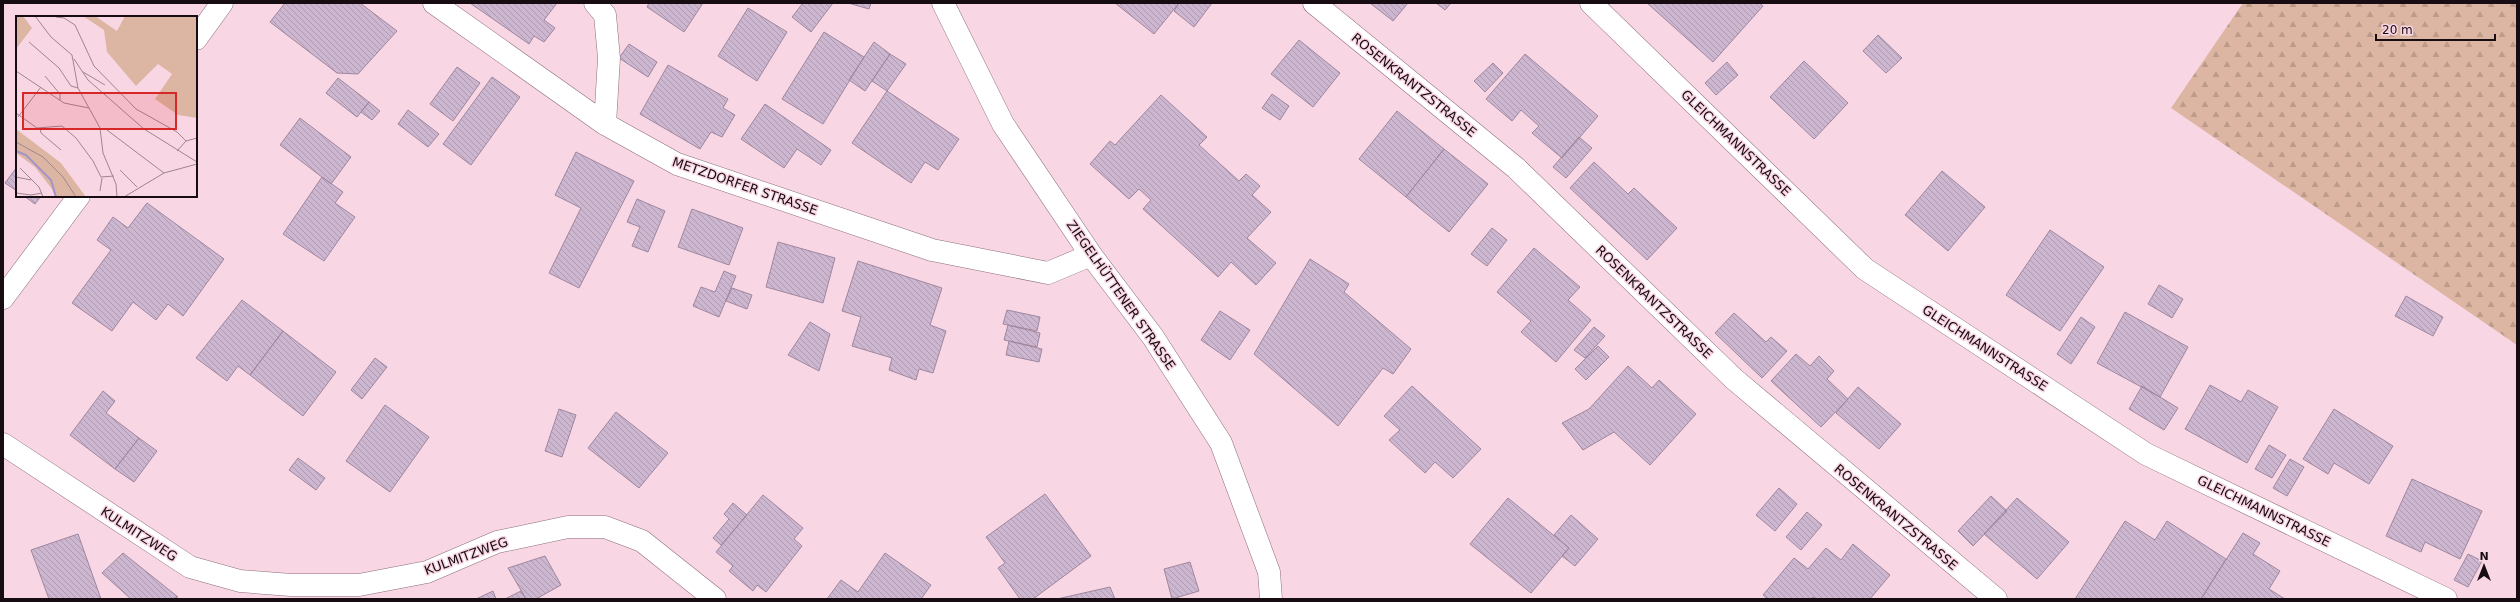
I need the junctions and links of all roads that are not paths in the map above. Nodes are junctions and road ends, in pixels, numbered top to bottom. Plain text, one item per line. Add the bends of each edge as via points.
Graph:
1 (222, 3) edge
2 (434, 3) edge
3 (595, 3) edge
4 (944, 3) edge
5 (1314, 3) edge
6 (1591, 3) edge
7 (197, 38) edge
8 (605, 124) junction
9 (78, 197) edge
10 (1091, 255) junction
11 (3, 298) edge
12 (3, 444) edge
13 (290, 592) edge
14 (715, 599) edge
15 (1271, 599) edge
16 (1996, 599) edge
17 (2446, 599) edge

1 - 7 street
2 - 8 street, METZDORFER STRASSE
3 - 8 street via 605,15 609,58
4 - 10 street, ZIEGELHÜTTENER STRASSE via 1003,124
5 - 16 street, ROSENKRANTZSTRASSE via 1516,168 1734,379
6 - 17 street, GLEICHMANNSTRASSE via 1865,269 2146,454
8 - 10 street, METZDORFER STRASSE via 677,164 932,250 1048,273
9 - 11 street
10 - 15 street, ZIEGELHÜTTENER STRASSE via 1153,337 1221,443 1268,572
12 - 13 street, KULMITZWEG via 190,567
13 - 14 street, KULMITZWEG via 359,585 428,572 498,542 568,527 605,527 642,541

